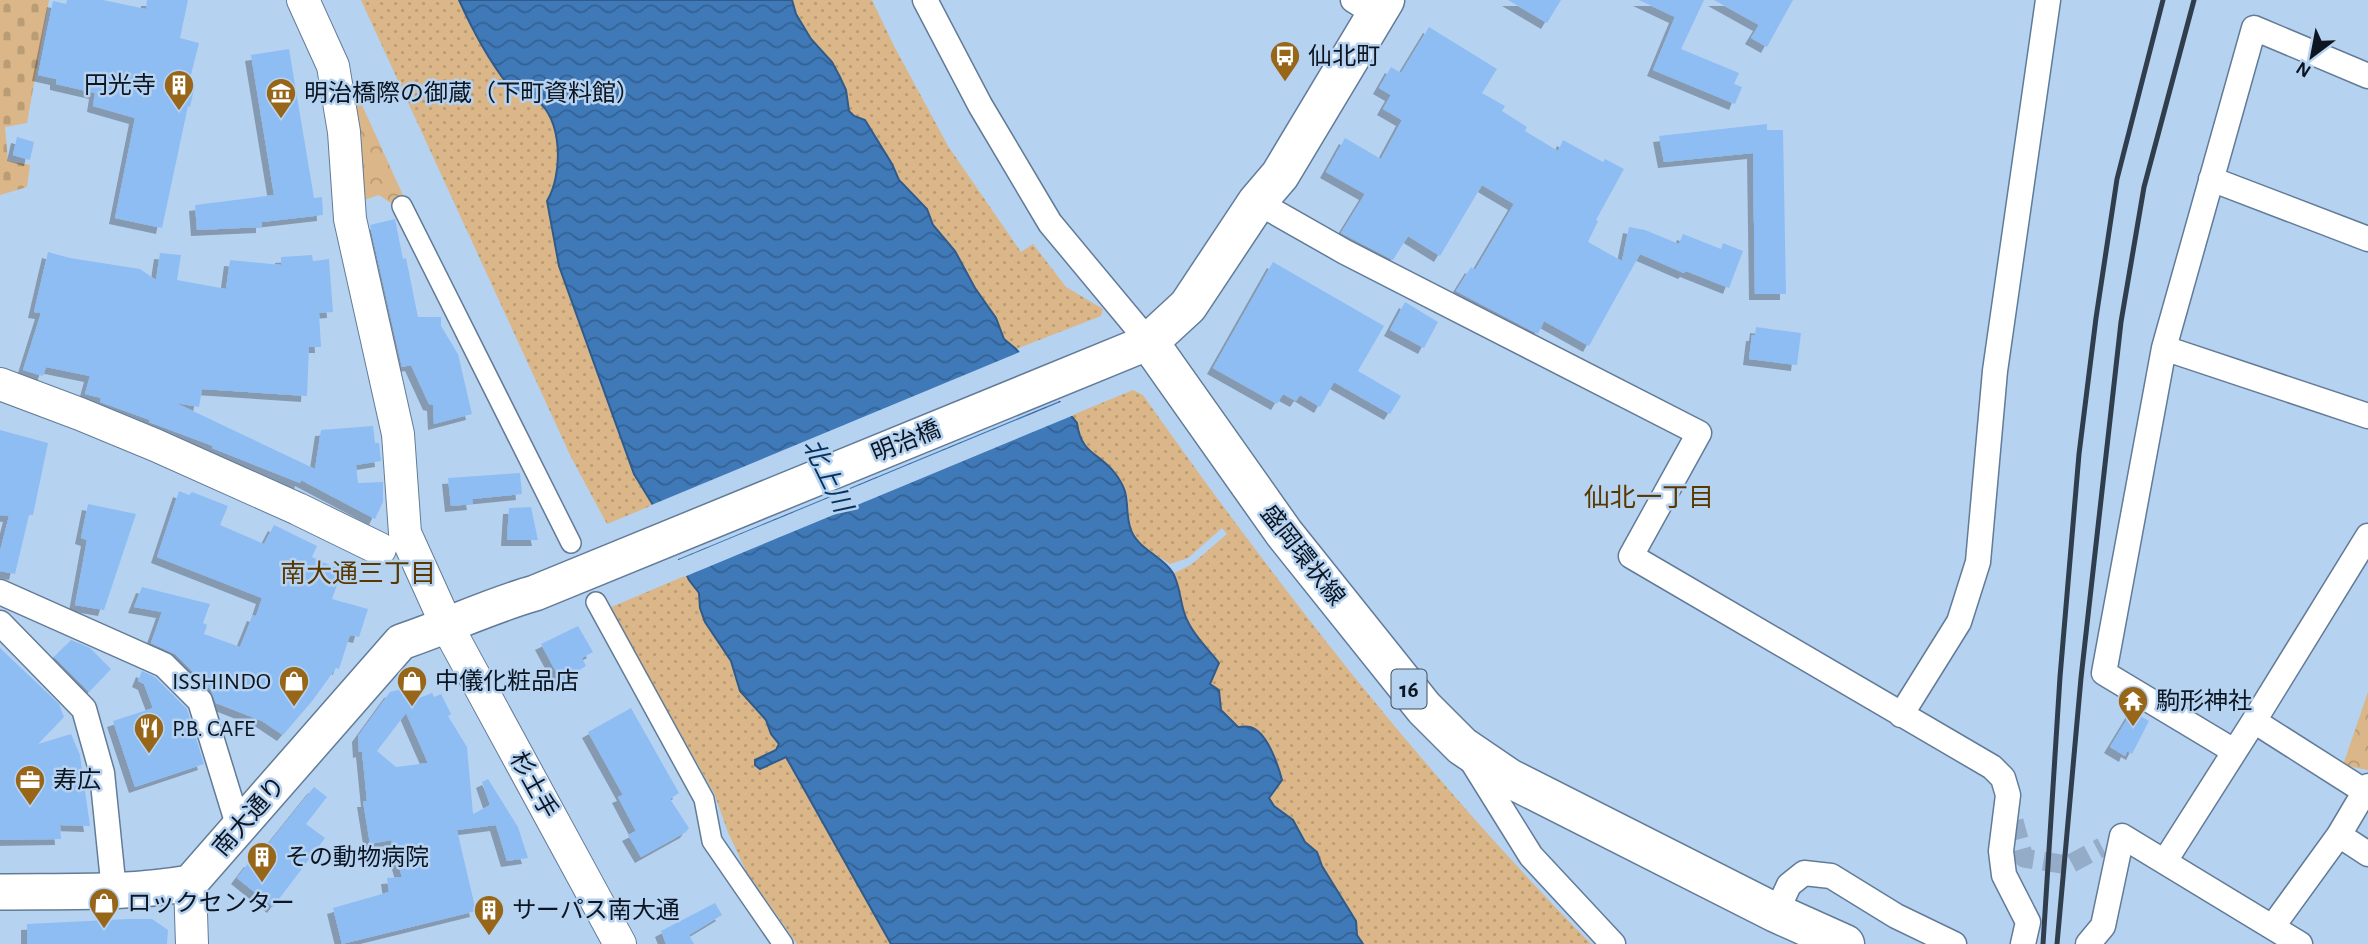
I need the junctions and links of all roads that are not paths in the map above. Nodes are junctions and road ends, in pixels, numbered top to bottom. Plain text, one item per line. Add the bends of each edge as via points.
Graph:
1 (303, 0) edge
2 (925, 0) edge
3 (2048, 0) edge
4 (1372, 5) edge
5 (2368, 76) edge
6 (2211, 178) junction
7 (1257, 202) junction
8 (402, 206) dead end
9 (2368, 239) edge
10 (1135, 348) junction
11 (2164, 348) junction
12 (0, 384) edge
13 (2368, 416) edge
14 (403, 510) junction
15 (2368, 536) edge
16 (571, 543) dead end
17 (380, 549) junction
18 (2360, 563) edge
19 (429, 587) junction
20 (0, 592) edge
21 (596, 602) dead end
22 (0, 623) edge
23 (447, 626) junction
24 (1901, 715) junction
25 (2255, 721) junction
26 (1462, 746) junction
27 (2234, 751) junction
28 (2366, 789) edge
29 (2008, 795) junction
30 (2014, 821) tunnel mouth
31 (239, 828) junction
32 (2339, 835) junction
33 (2368, 854) edge
34 (2165, 861) junction
35 (190, 883) junction
36 (114, 891) junction
37 (0, 892) edge
38 (1776, 913) junction
39 (2273, 926) junction
40 (192, 944) edge
41 (620, 944) edge
42 (783, 944) edge
43 (1613, 944) edge
44 (1845, 944) edge
45 (1954, 944) edge
46 (2023, 944) edge
47 (2088, 944) edge
48 (2300, 944) edge

1 - 14 street, 杉土手 via 333,66 344,132 350,219 398,434
2 - 10 street via 1050,223
3 - 24 street via 1995,371 1978,562 1959,622
4 - 7 main road via 1280,175
5 - 6 street via 2254,28
6 - 9 street
6 - 11 street
7 - 10 main road via 1188,306
7 - 24 street via 1345,252 1699,433 1631,556
8 - 16 street
10 - 23 main road, 明治橋
10 - 26 main road, 盛岡環状線 / 16 via 1424,708
11 - 13 street
11 - 27 street via 2104,673
12 - 17 street via 155,445
14 - 17 street via 396,536
14 - 19 street, 杉土手 via 405,533
15 - 18 street
17 - 19 street via 402,561
18 - 25 street
19 - 23 street, 杉土手
20 - 31 street via 164,665 200,701
21 - 42 street via 704,799 712,841
22 - 36 street via 84,709 102,773
23 - 31 main road, 南大通り via 401,642
23 - 41 street, 杉土手
24 - 29 street via 1992,767 2003,778
25 - 27 street
25 - 28 street
26 - 38 main road, 盛岡環状線 / 16 via 1510,778
26 - 43 street via 1531,856
27 - 34 street
28 - 32 street
29 - 30 street
29 - 46 street via 2001,852 2004,875 2028,922
31 - 35 main road, 南大通り
32 - 33 street
32 - 39 street
34 - 39 street
34 - 47 street via 2112,842 2103,926
35 - 36 main road
35 - 40 street
36 - 37 main road
38 - 44 main road, 盛岡環状線 / 16
38 - 45 street via 1789,885 1804,873 1831,876 1896,916
39 - 48 street

